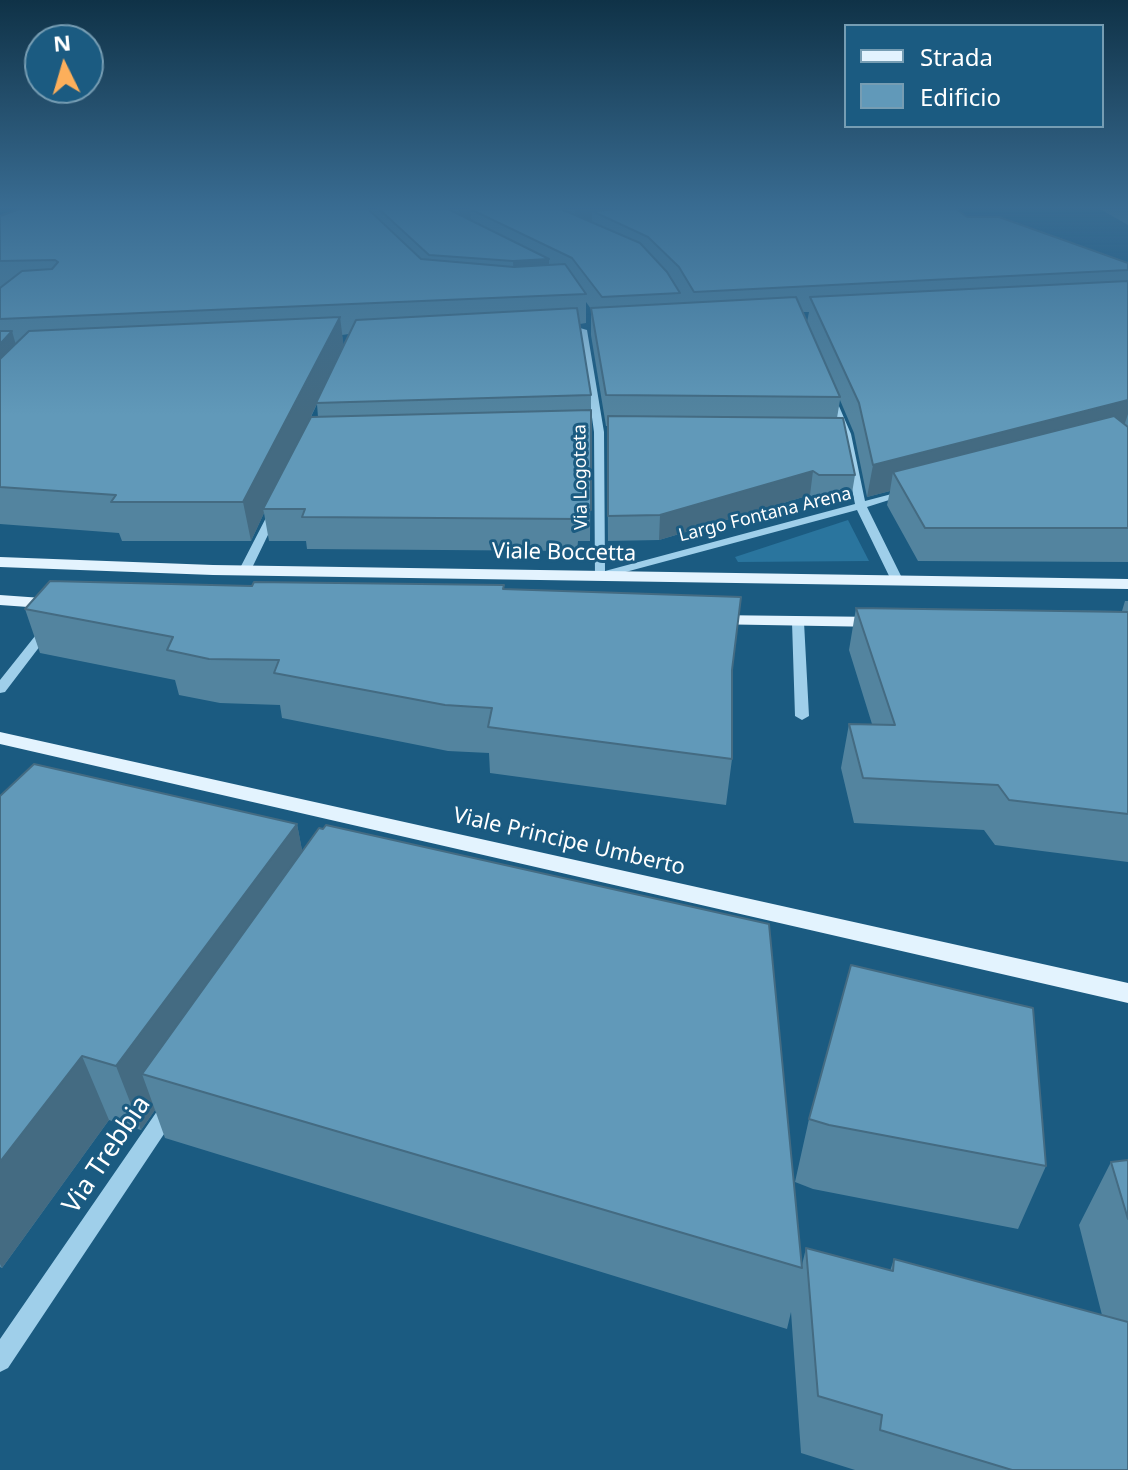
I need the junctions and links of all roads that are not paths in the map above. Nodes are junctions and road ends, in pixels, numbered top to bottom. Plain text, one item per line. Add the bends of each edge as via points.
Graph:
1 (598, 329) edge
2 (583, 330) junction
3 (568, 331) edge
4 (828, 391) edge
5 (584, 432) edge
6 (599, 432) junction
7 (614, 432) edge
8 (831, 434) edge
9 (846, 434) junction
10 (922, 489) edge
11 (277, 505) edge
12 (861, 506) junction
13 (0, 562) edge
14 (245, 570) junction
15 (599, 576) junction
16 (897, 580) junction
17 (1128, 584) edge
18 (0, 600) edge
19 (68, 604) joint
20 (690, 620) edge
21 (798, 622) junction
22 (902, 622) edge
23 (0, 689) edge
24 (802, 716) dead end
25 (0, 738) edge
26 (1128, 993) edge
27 (178, 1097) edge
28 (0, 1360) edge

1 - 2 main road
2 - 3 main road
2 - 6 street, Via Logoteta
4 - 9 street
5 - 6 street
6 - 7 street
6 - 15 street, Via Logoteta
8 - 9 street
9 - 12 street
10 - 12 street
11 - 14 street
12 - 15 street, Largo Fontana Arena
12 - 16 street, Largo Fontana Arena
13 - 14 main road, Viale Boccetta
14 - 15 main road, Viale Boccetta
15 - 16 main road, Viale Boccetta
16 - 17 main road, Viale Boccetta
18 - 19 main road
19 - 23 street
20 - 21 main road
21 - 22 main road
21 - 24 street
25 - 26 main road, Viale Principe Umberto via 361,828
27 - 28 street, Via Trebbia

